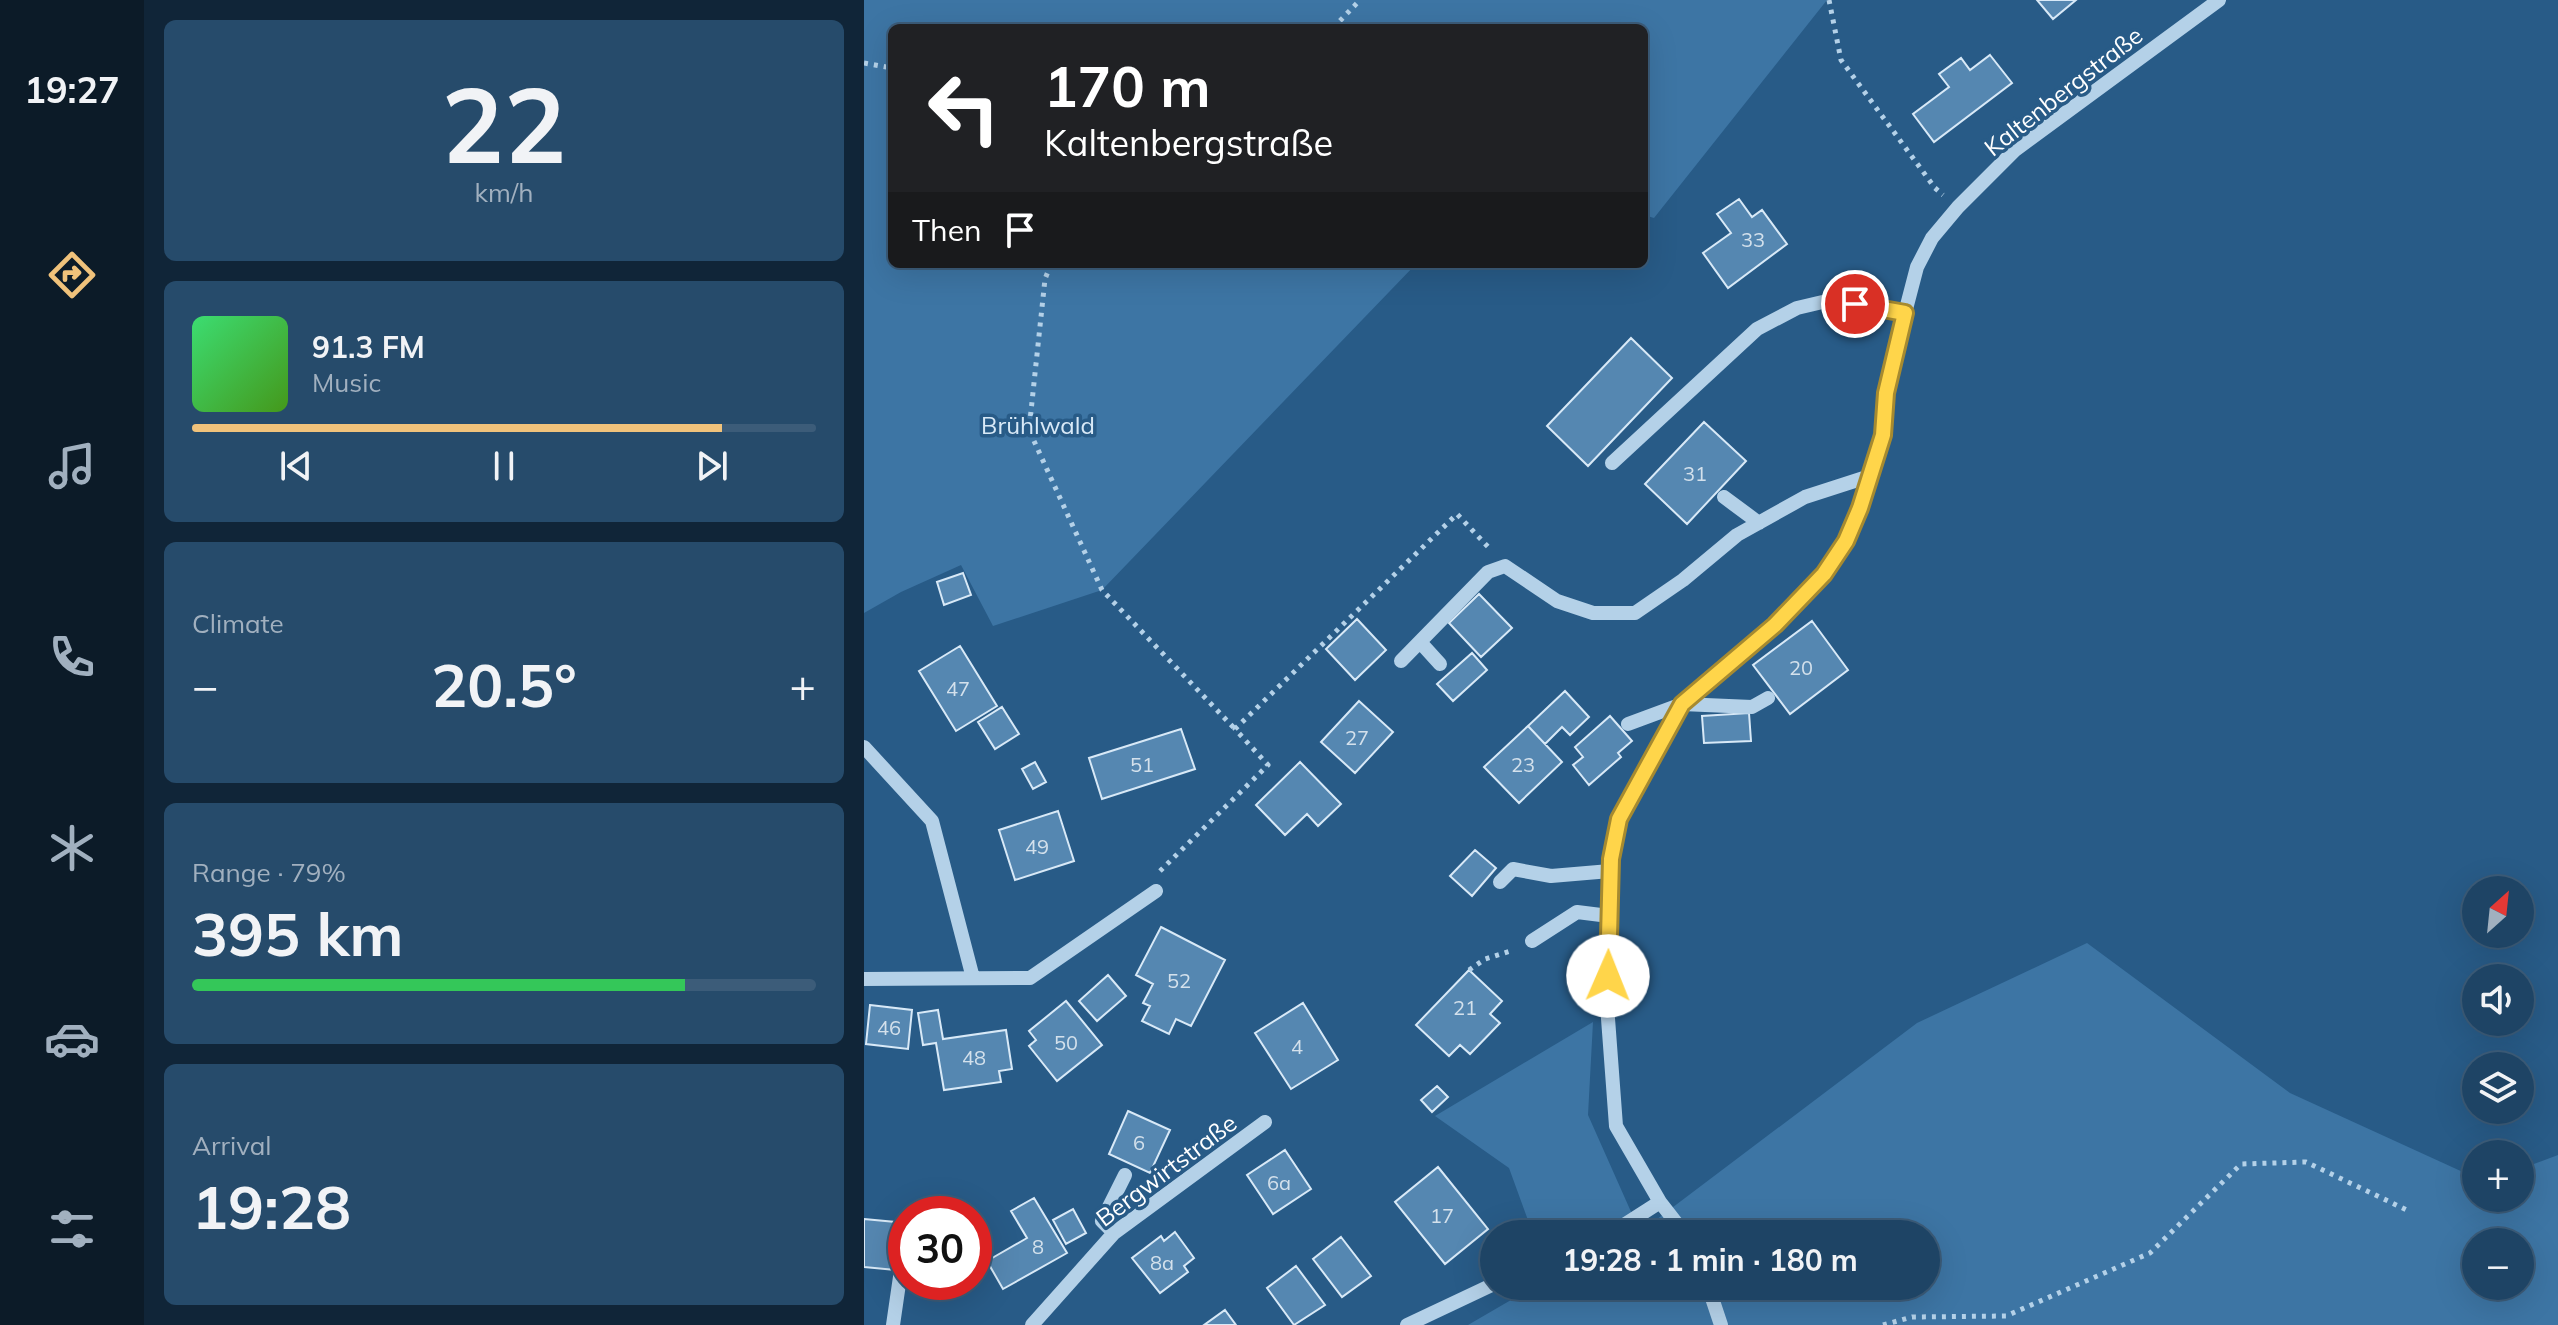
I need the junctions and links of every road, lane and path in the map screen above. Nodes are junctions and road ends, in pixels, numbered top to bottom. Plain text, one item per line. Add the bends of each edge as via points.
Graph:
1 (1360, 0) edge
2 (1829, 0) edge
3 (2219, 0) edge
4 (1337, 24) edge
5 (864, 63) edge
6 (888, 67) edge
7 (1958, 207) junction
8 (1049, 268) edge
9 (1905, 313) junction
10 (1612, 463) dead end
11 (1870, 476) junction
12 (1724, 497) dead end
13 (1759, 523) junction
14 (1505, 566) junction
15 (1420, 642) junction
16 (1401, 661) dead end
17 (1440, 664) dead end
18 (1768, 698) dead end
19 (1682, 704) junction
20 (1628, 724) dead end
21 (1235, 729) junction
22 (864, 747) edge
23 (1610, 871) junction
24 (1500, 882) dead end
25 (1156, 891) joint
26 (1609, 916) junction
27 (1532, 941) joint
28 (1469, 970) dead end
29 (973, 978) junction
30 (864, 979) edge
31 (1265, 1122) dead end
32 (1125, 1175) dead end
33 (1660, 1202) junction
34 (2409, 1211) dead end
35 (1632, 1220) edge
36 (1674, 1220) edge
37 (1114, 1233) junction
38 (1480, 1291) edge
39 (897, 1300) edge
40 (1713, 1300) edge
41 (893, 1325) edge
42 (1032, 1325) edge
43 (1407, 1325) edge
44 (1721, 1325) edge
45 (1883, 1325) edge

1 - 4 path
2 - 7 path via 1841,60 1935,188
3 - 7 street, Kaltenbergstraße via 2015,150
5 - 6 path
7 - 9 street, Kaltenbergstraße via 1922,257
8 - 21 path via 1029,430 1102,590
9 - 10 street via 1831,300 1797,308 1757,329
9 - 11 street, Kaltenbergstraße via 1886,393 1883,435
11 - 13 street via 1805,497
11 - 19 street, Kaltenbergstraße via 1846,541 1824,574 1775,625
12 - 13 street
13 - 14 street via 1635,613 1593,613 1557,601
14 - 15 street via 1488,572
14 - 21 path via 1457,514
15 - 16 street
15 - 17 street
18 - 19 street via 1752,707
19 - 20 street
19 - 23 street, Kaltenbergstraße via 1619,819
21 - 25 path via 1268,765 1151,881
22 - 29 street via 932,821
23 - 24 street via 1551,876 1513,869
23 - 26 street, Kaltenbergstraße
25 - 29 street via 1030,978
26 - 27 street via 1577,912
26 - 33 street, Kaltenbergstraße via 1607,1005 1616,1126
27 - 28 path
29 - 30 street
31 - 37 street, Bergwirtstraße
32 - 37 street via 1102,1221
33 - 35 street
33 - 36 street, Kaltenbergstraße
34 - 45 path via 2306,1162 2241,1164 2150,1253 2006,1316 1912,1317
37 - 42 street, Bergwirtstraße
38 - 43 street
39 - 41 street
40 - 44 street

